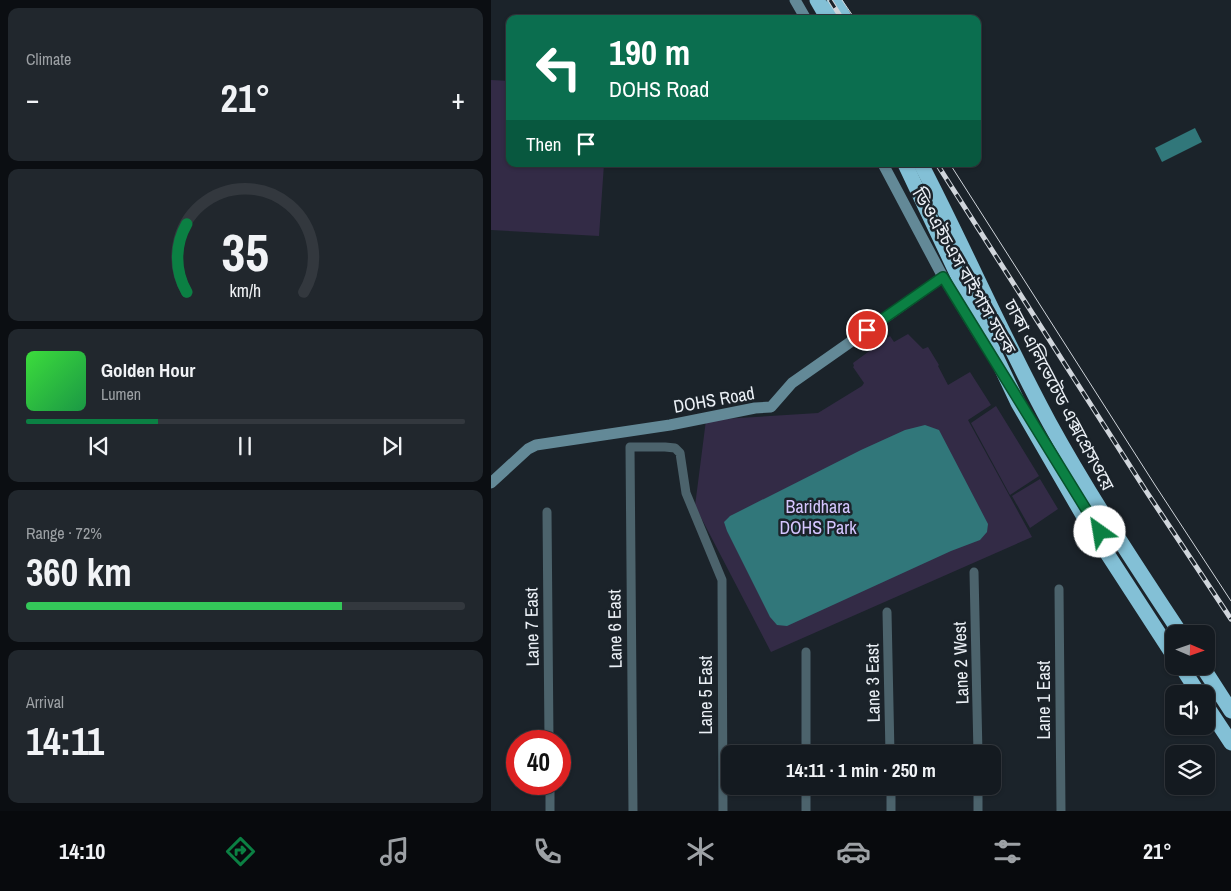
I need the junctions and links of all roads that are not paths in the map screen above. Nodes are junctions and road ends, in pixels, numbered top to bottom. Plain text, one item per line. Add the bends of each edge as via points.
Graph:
1 (795, 0) edge
2 (817, 0) edge
3 (834, 0) edge
4 (804, 15) edge
5 (826, 15) edge
6 (843, 15) edge
7 (885, 167) edge
8 (906, 167) edge
9 (922, 167) edge
10 (943, 277) junction
11 (630, 447) joint
12 (491, 483) edge
13 (547, 512) dead end
14 (974, 572) dead end
15 (1059, 589) dead end
16 (887, 612) dead end
17 (1175, 625) edge
18 (1165, 638) edge
19 (1165, 643) edge
20 (806, 652) dead end
21 (1208, 675) edge
22 (1231, 711) edge
23 (1215, 718) edge
24 (549, 730) edge
25 (1231, 744) edge
26 (806, 745) edge
27 (890, 745) edge
28 (978, 745) edge
29 (550, 795) edge
30 (806, 795) edge
31 (891, 795) edge
32 (978, 795) edge
33 (550, 811) edge
34 (633, 811) edge
35 (723, 811) edge
36 (806, 811) edge
37 (891, 811) edge
38 (977, 811) edge
39 (1061, 811) edge

1 - 4 street
2 - 5 highway
3 - 6 highway
7 - 10 street, ডিওএইচএস বাইপাস সড়ক
8 - 19 highway, ঢাকা এলিভেটেড এক্সপ্রেসওয়ে, bridge via 1018,403 1088,524
9 - 17 highway, ঢাকা এলিভেটেড এক্সপ্রেসওয়ে via 1049,422 1103,514
10 - 12 street, DOHS Road via 792,383 771,408 536,445
10 - 18 street, ডিওএইচএস বাইপাস সড়ক
11 - 34 street, Lane 6 East
11 - 35 street, Lane 5 East via 675,448 680,453 686,493 722,580
13 - 24 street, Lane 7 East
14 - 28 street, Lane 2 West
15 - 39 street, Lane 1 East
16 - 27 street, Lane 3 East
20 - 26 street
21 - 22 highway
23 - 25 highway, bridge
29 - 33 street
30 - 36 street
31 - 37 street
32 - 38 street

